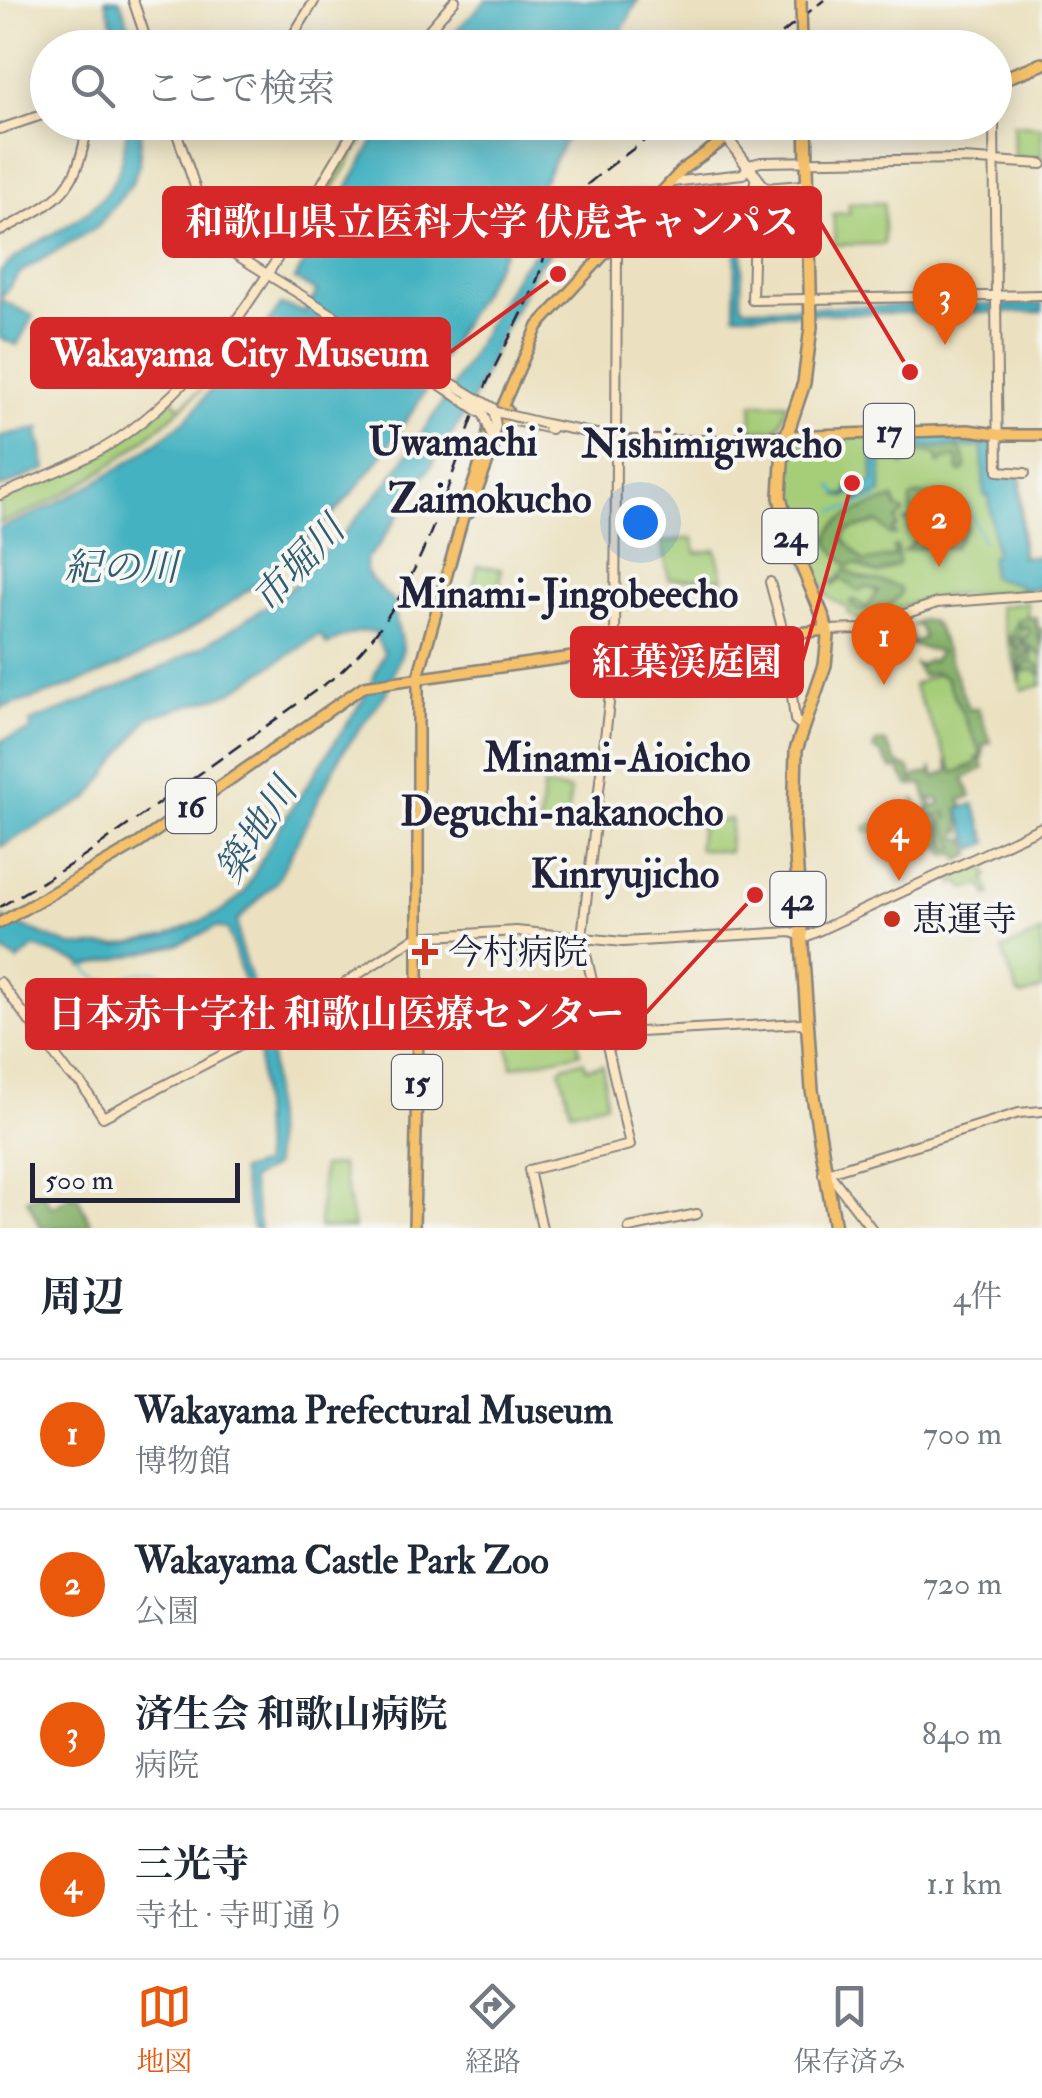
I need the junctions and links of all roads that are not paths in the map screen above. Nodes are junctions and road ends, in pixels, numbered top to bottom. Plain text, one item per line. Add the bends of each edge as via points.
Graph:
1 (133, 0) edge
2 (316, 0) edge
3 (455, 0) edge
4 (800, 0) edge
5 (142, 30) edge
6 (297, 30) edge
7 (429, 30) edge
8 (801, 30) edge
9 (1042, 62) edge
10 (1012, 73) edge
11 (30, 121) edge
12 (0, 131) edge
13 (84, 140) edge
14 (179, 140) edge
15 (347, 140) edge
16 (803, 140) edge
17 (994, 140) edge
18 (728, 141) joint
19 (994, 160) junction
20 (804, 161) junction
21 (1042, 164) edge
22 (748, 168) junction
23 (755, 181) junction
24 (672, 184) junction
25 (802, 185) junction
26 (766, 188) junction
27 (0, 231) edge
28 (805, 242) junction
29 (616, 245) junction
30 (267, 277) junction
31 (1042, 295) edge
32 (995, 305) junction
33 (809, 306) junction
34 (404, 359) junction
35 (503, 415) junction
36 (540, 423) junction
37 (575, 426) dead end
38 (998, 432) junction
39 (1042, 432) edge
40 (614, 436) junction
41 (783, 436) junction
42 (1026, 473) dead end
43 (0, 495) edge
44 (466, 517) junction
45 (770, 582) dead end
46 (1042, 595) edge
47 (825, 630) junction
48 (784, 634) junction
49 (615, 651) junction
50 (418, 677) junction
51 (801, 726) junction
52 (1042, 827) edge
53 (3, 921) edge
54 (798, 934) junction
55 (416, 937) junction
56 (582, 938) junction
57 (0, 982) edge
58 (805, 1026) junction
59 (604, 1034) junction
60 (1042, 1111) edge
61 (826, 1173) junction
62 (697, 1214) dead end
63 (414, 1228) edge
64 (542, 1228) edge
65 (629, 1228) edge
66 (832, 1228) edge
67 (871, 1228) edge

1 - 5 street
2 - 6 street
3 - 7 street
4 - 8 main road, bridge
9 - 10 highway
11 - 12 street
13 - 27 street via 78,170 64,191
14 - 30 street via 212,228 232,253
15 - 30 street
16 - 20 highway, 24
17 - 19 street
18 - 22 street
18 - 24 main road, 15
19 - 20 street
19 - 21 street
19 - 32 street
20 - 22 street
20 - 25 highway, 24
20 - 28 highway, 24
22 - 23 street
22 - 24 street
22 - 26 street
23 - 28 street
23 - 33 street via 749,298
24 - 29 main road, 15
25 - 26 street
25 - 28 highway, 24
26 - 28 street
28 - 33 highway, 24
29 - 35 main road, 15 via 539,332
29 - 40 street
30 - 34 street
30 - 43 street via 202,363 138,424 98,451
31 - 32 street
32 - 33 street
32 - 38 street
33 - 41 highway, 24 via 804,384
34 - 36 street, bridge via 484,407
34 - 44 street, bridge via 493,408 496,426
35 - 36 street
35 - 44 main road, 15
36 - 37 street
36 - 40 street
36 - 40 street
38 - 39 main road, 17
38 - 41 main road, 17
38 - 42 street via 999,472
40 - 41 street
40 - 49 street
41 - 47 highway, 24 via 782,507
44 - 50 main road, 15
45 - 48 street
46 - 47 street via 937,603 866,628
47 - 48 main road, 16
47 - 51 highway, 42
48 - 49 main road, 16
48 - 51 street
49 - 50 main road, 16
49 - 56 street
50 - 53 main road, 16 via 348,694 140,843
50 - 55 main road, 15
51 - 54 highway, 42 via 790,752 789,786
52 - 54 street via 808,936
54 - 56 street
54 - 58 highway, 42
55 - 56 street via 516,931
55 - 57 street via 270,1031 103,1117
55 - 63 main road, 15
56 - 59 street
58 - 59 street
58 - 61 highway, 42 via 808,1099
59 - 64 street via 630,1145 530,1170
60 - 61 street
61 - 66 highway, 42
61 - 67 street
62 - 65 street

